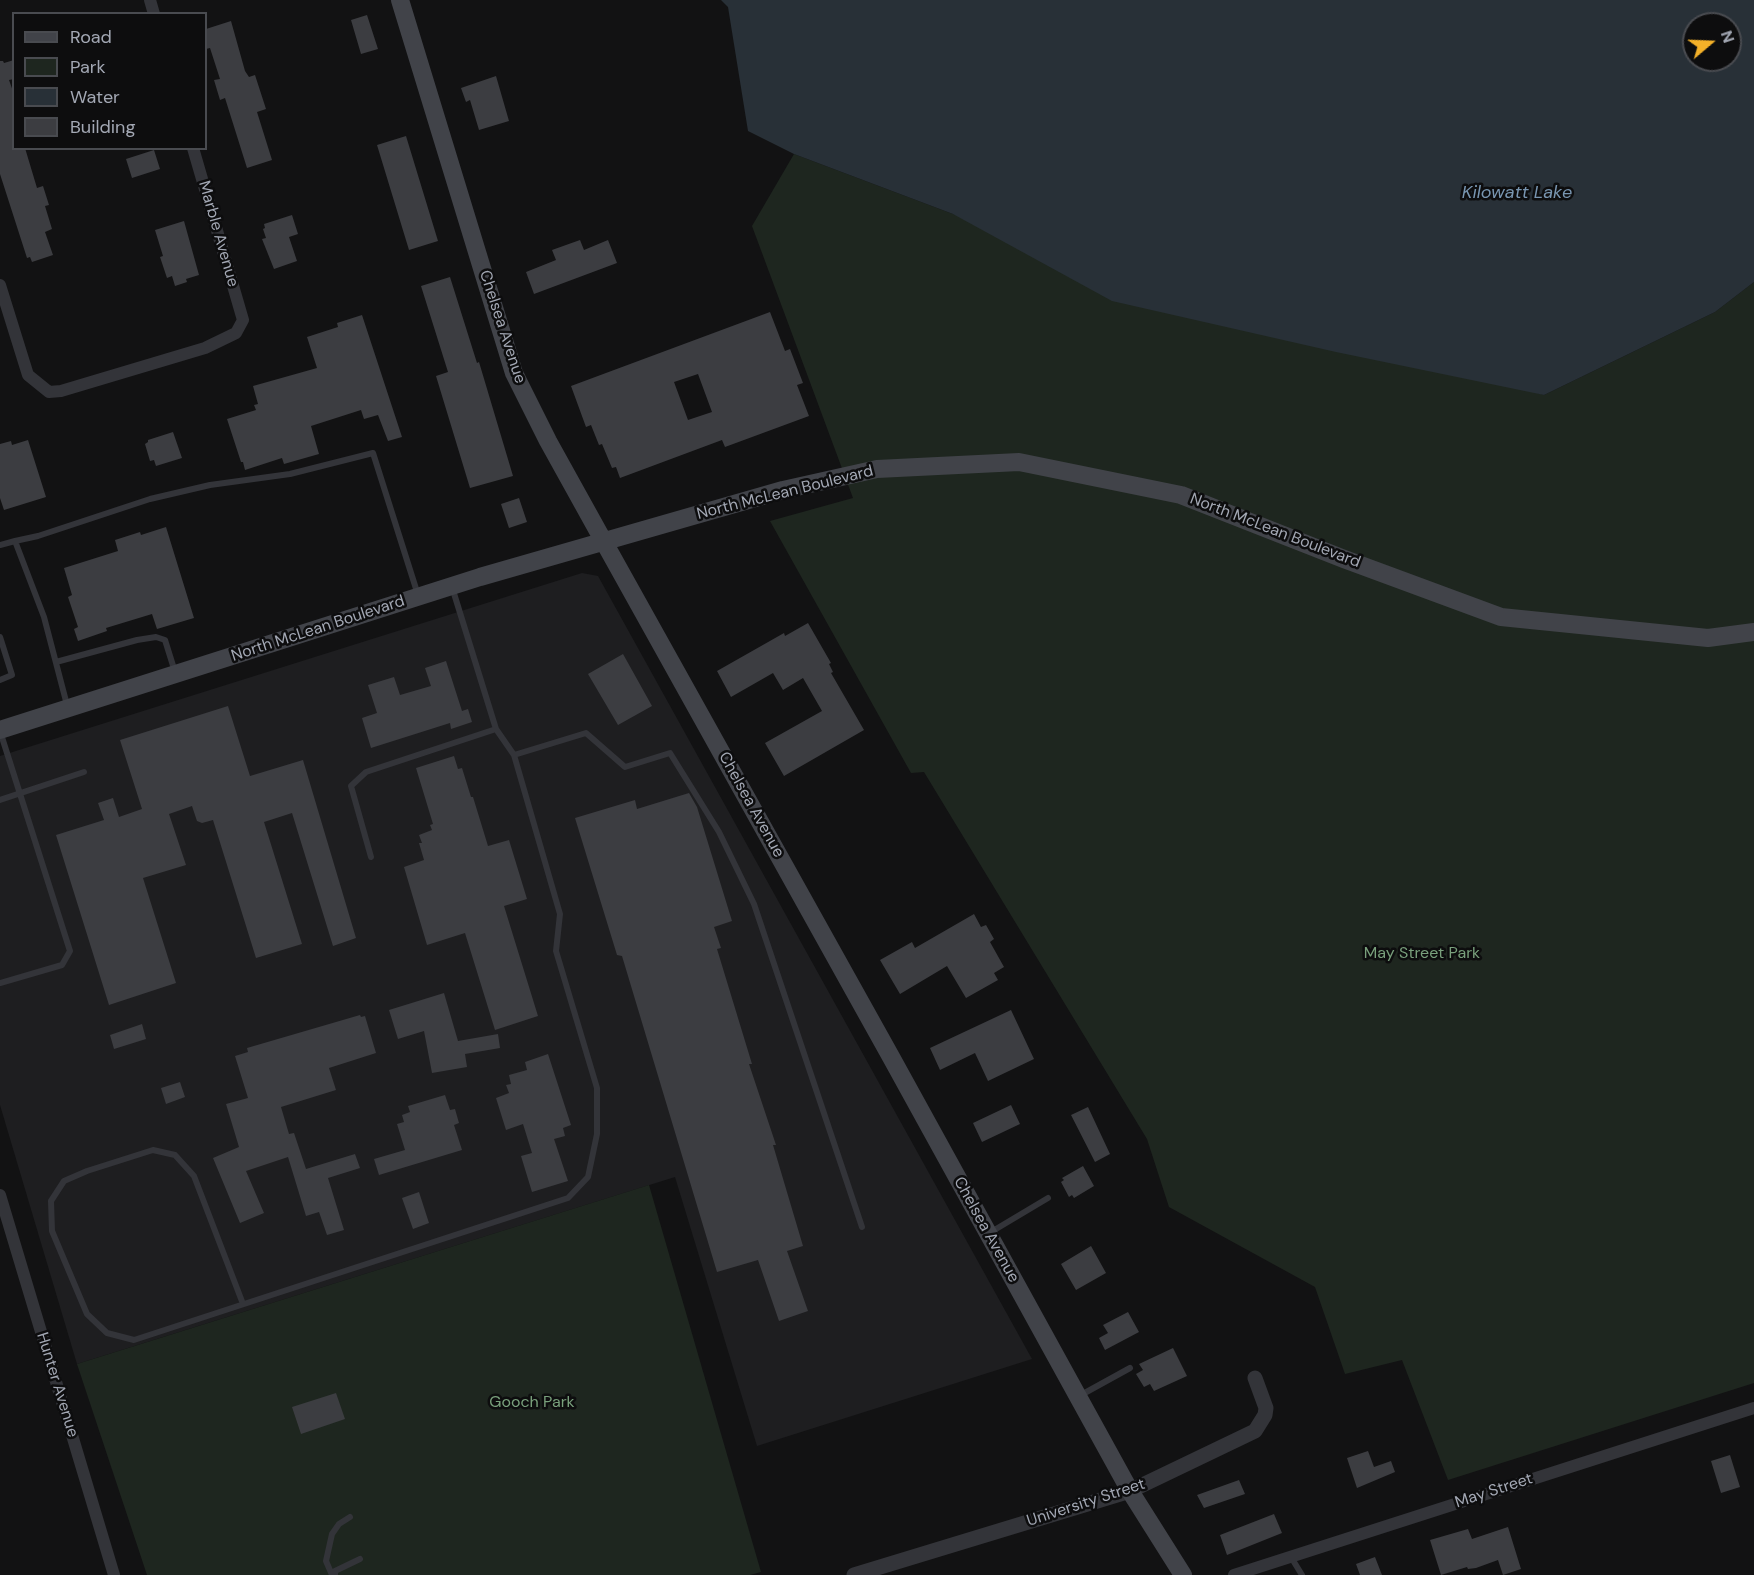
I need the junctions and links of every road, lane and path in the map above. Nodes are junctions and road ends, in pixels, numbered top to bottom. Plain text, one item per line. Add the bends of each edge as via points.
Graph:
1 (400, 0) edge
2 (194, 150) edge
3 (0, 285) edge
4 (15, 541) junction
5 (604, 542) junction
6 (0, 544) edge
7 (452, 586) junction
8 (419, 596) junction
9 (1754, 633) edge
10 (0, 637) edge
11 (56, 662) junction
12 (176, 674) junction
13 (0, 680) edge
14 (68, 708) junction
15 (496, 729) junction
16 (0, 731) edge
17 (514, 755) junction
18 (84, 772) dead end
19 (20, 794) junction
20 (0, 800) edge
21 (371, 857) dead end
22 (0, 983) edge
23 (0, 1195) edge
24 (1048, 1198) dead end
25 (862, 1227) dead end
26 (988, 1234) junction
27 (243, 1304) junction
28 (1130, 1368) dead end
29 (1255, 1378) dead end
30 (1078, 1397) junction
31 (1754, 1408) edge
32 (1130, 1491) junction
33 (350, 1517) dead end
34 (1291, 1557) junction
35 (360, 1559) dead end
36 (114, 1575) edge
37 (333, 1575) edge
38 (854, 1575) edge
39 (1183, 1575) edge
40 (1234, 1575) edge
41 (1302, 1575) edge

1 - 5 main road, Chelsea Avenue via 514,373
2 - 3 street, Marble Avenue via 243,320 236,333 206,348 49,392 28,375
4 - 6 lane
4 - 8 lane via 150,499 210,485 290,474 373,453
4 - 11 lane via 44,617
5 - 7 main road, North McLean Boulevard
5 - 9 main road, North McLean Boulevard via 783,490 877,469 1019,462 1181,495 1501,617 1708,638
5 - 26 main road, Chelsea Avenue
7 - 8 main road, North McLean Boulevard
7 - 15 lane
8 - 12 main road, North McLean Boulevard
10 - 13 lane via 12,675
11 - 12 lane via 156,637 165,640
11 - 14 lane
12 - 14 main road, North McLean Boulevard
14 - 16 main road, North McLean Boulevard
15 - 17 lane
15 - 21 lane via 366,772 351,786
16 - 19 lane
17 - 25 lane via 586,733 625,767 670,753 720,832 754,904
17 - 27 lane via 560,914 556,951 597,1088 597,1134 588,1177 568,1198
18 - 19 lane
19 - 20 lane
19 - 22 lane via 70,951 62,965
23 - 36 street, Hunter Avenue
24 - 26 lane
26 - 30 main road, Chelsea Avenue
27 - 27 lane via 134,1340 107,1333 87,1314 52,1231 51,1201 64,1181 87,1171 153,1150 175,1155 194,1176
28 - 30 lane
29 - 32 street, University Street via 1266,1408 1255,1431
30 - 32 main road, Chelsea Avenue
31 - 34 street, May Street
32 - 38 street, University Street
32 - 39 main road, Chelsea Avenue
33 - 37 lane via 332,1534 326,1561
34 - 40 street, May Street
34 - 41 lane
35 - 37 lane

